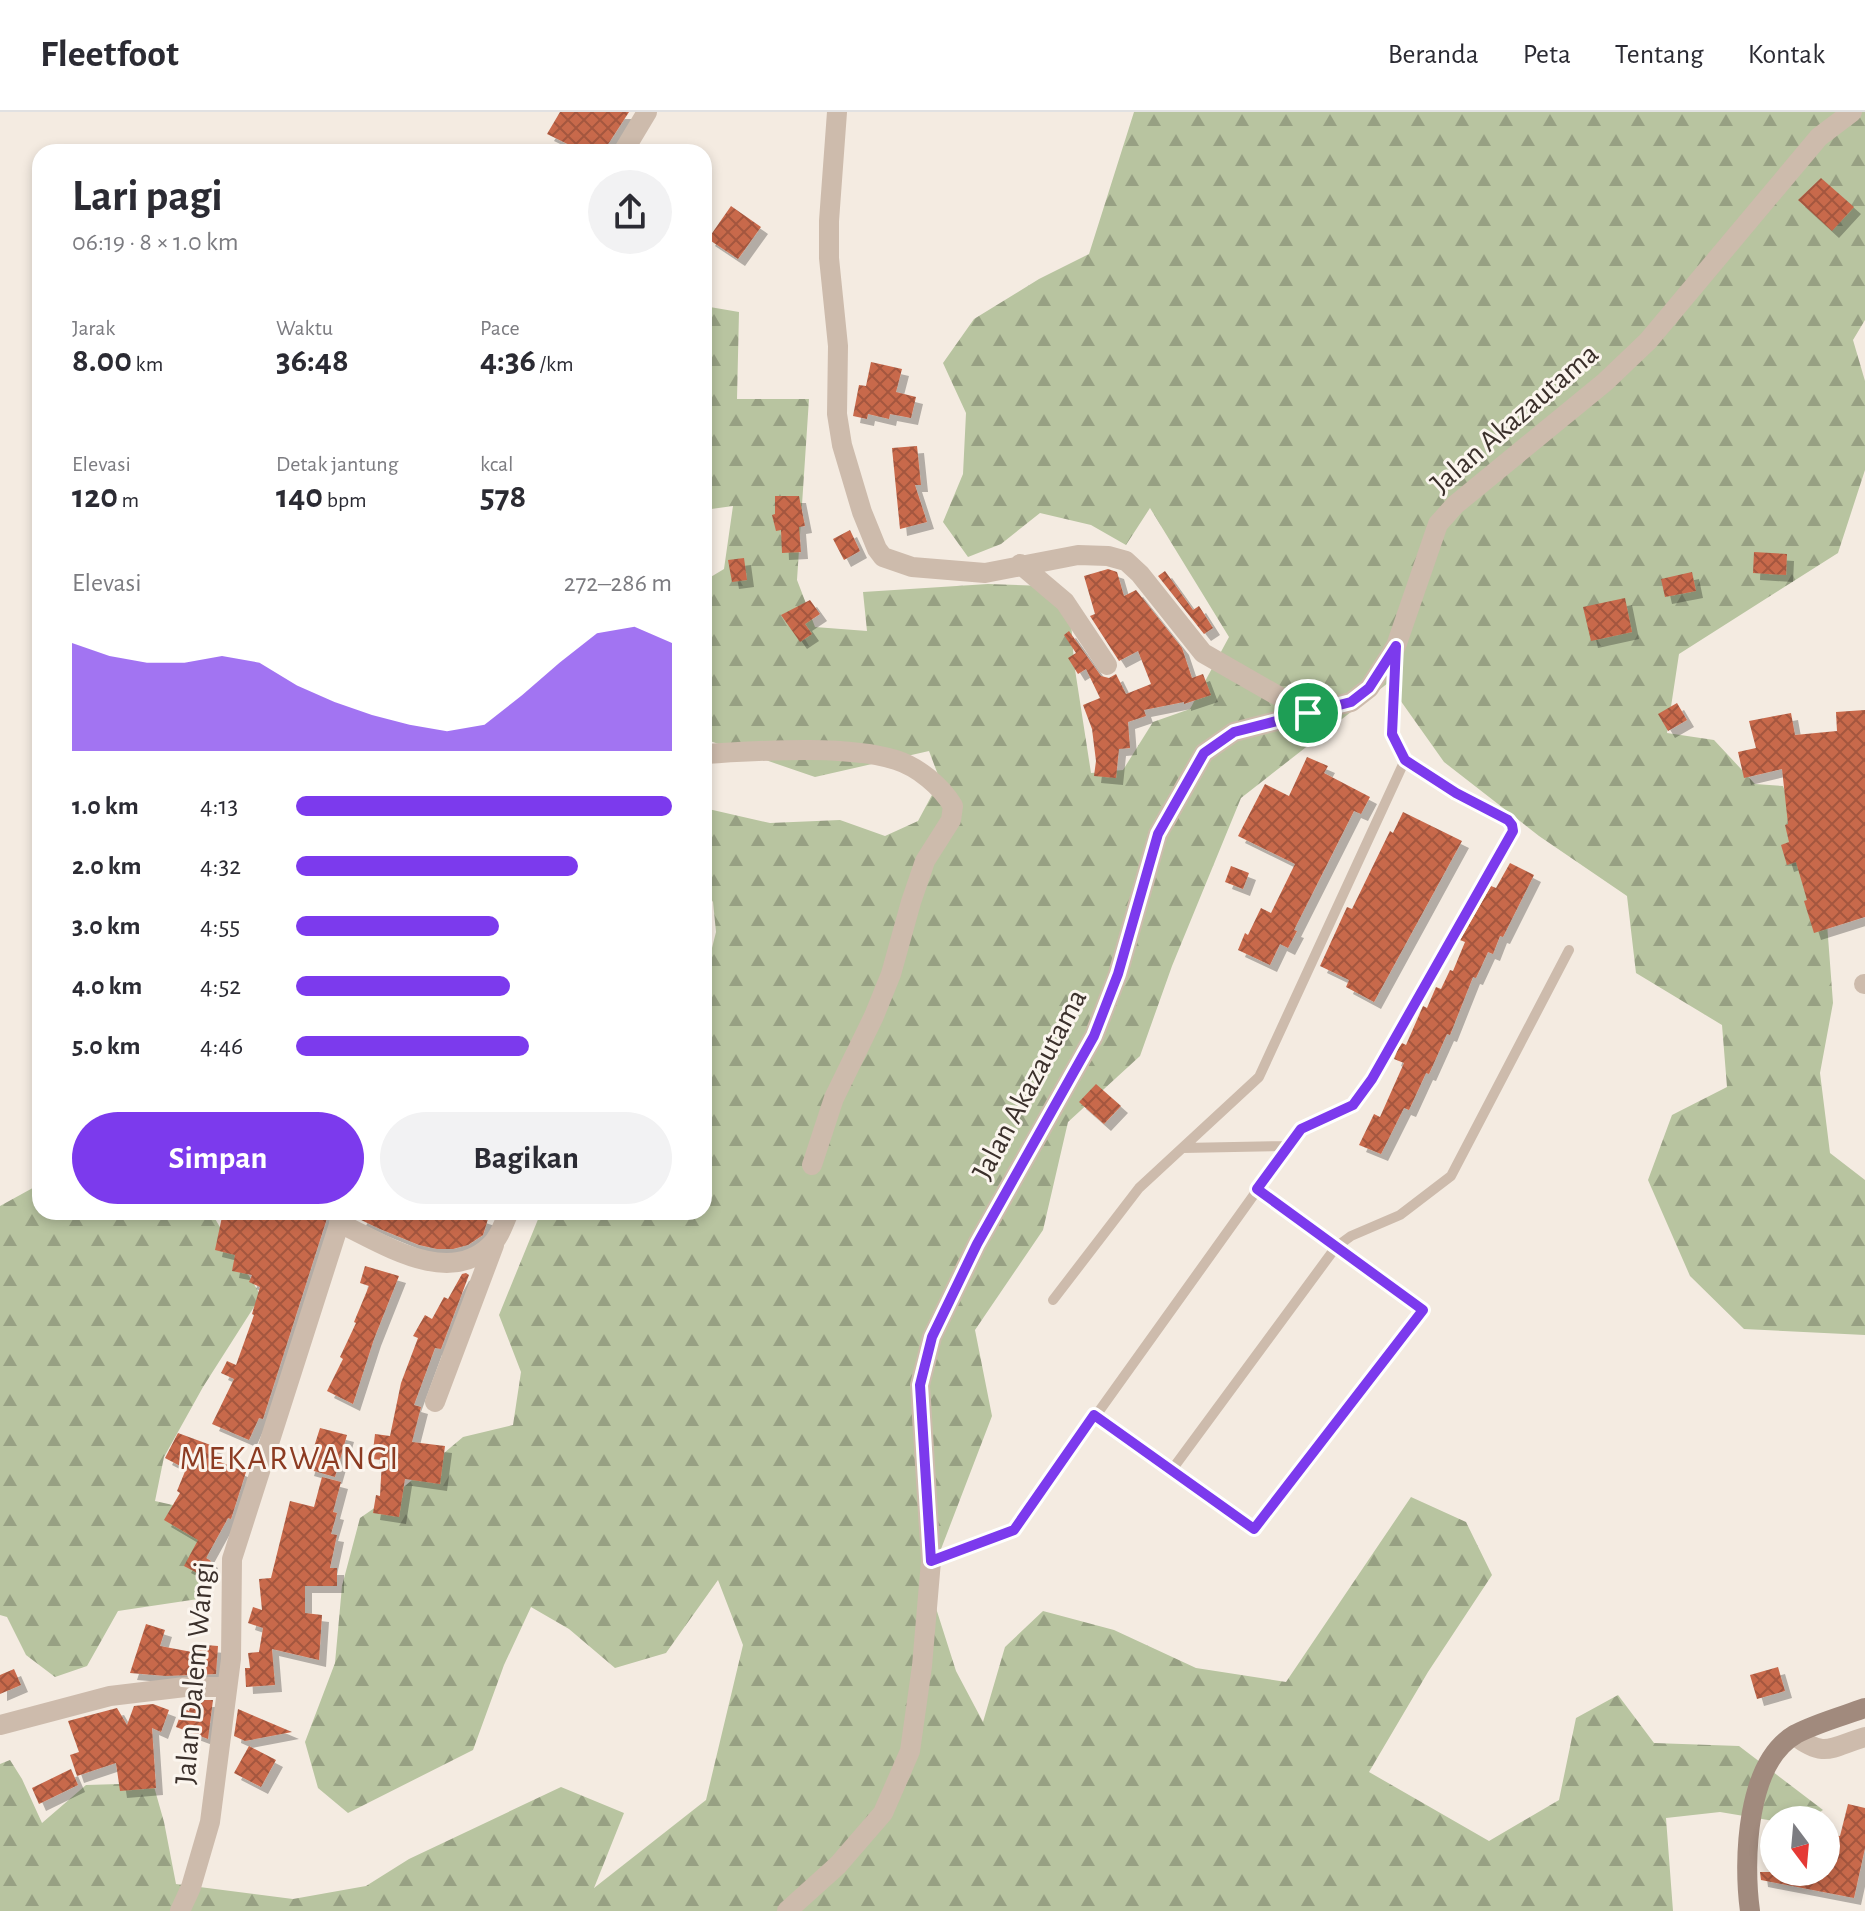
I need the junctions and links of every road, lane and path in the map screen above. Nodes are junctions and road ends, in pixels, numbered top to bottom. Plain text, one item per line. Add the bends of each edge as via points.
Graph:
1 (647, 112) edge
2 (837, 112) edge
3 (1852, 112) edge
4 (628, 144) edge
5 (1020, 564) junction
6 (1396, 646) junction
7 (1107, 665) dead end
8 (1308, 713) junction
9 (712, 754) edge
10 (1405, 760) junction
11 (1569, 950) dead end
12 (1289, 1146) junction
13 (1183, 1148) junction
14 (812, 1165) dead end
15 (1257, 1189) junction
16 (340, 1220) edge
17 (346, 1220) edge
18 (505, 1220) edge
19 (494, 1243) junction
20 (1336, 1247) junction
21 (1053, 1300) dead end
22 (435, 1402) dead end
23 (1094, 1415) junction
24 (1171, 1471) junction
25 (931, 1561) junction
26 (227, 1687) junction
27 (1865, 1708) edge
28 (0, 1725) edge
29 (1794, 1735) junction
30 (1865, 1737) edge
31 (180, 1911) edge
32 (787, 1911) edge
33 (1750, 1911) edge

1 - 4 street
2 - 5 street via 829,221 836,388 842,445 862,512 883,557 912,567 985,573
3 - 6 street, Jalan Akazautama via 1819,137 1648,341 1438,524
5 - 7 street via 1065,602
5 - 8 street via 1078,555 1126,561 1203,653
6 - 8 street, Jalan Akazautama via 1369,688 1351,702
6 - 10 lane via 1392,734
8 - 25 street, Jalan Akazautama via 1234,732 1204,753 1158,834 1118,974 1094,1036 977,1244 932,1337 920,1385
9 - 14 street via 832,752 898,760 930,780 953,806 951,820 925,861 891,974 834,1098
10 - 12 lane via 1508,820 1513,831 1353,1105 1301,1129
10 - 13 lane via 1259,1077
11 - 20 lane via 1451,1176 1400,1215
12 - 13 lane
12 - 15 lane
13 - 21 lane via 1139,1188
15 - 20 lane
15 - 23 lane
16 - 26 street, Jalan Dalem Wangi via 232,1559
17 - 19 street via 432,1262 464,1260
18 - 19 street
19 - 22 street
20 - 24 lane
20 - 24 lane via 1423,1310 1254,1529
23 - 24 lane
23 - 25 lane via 1014,1530
25 - 32 street, Jalan Akazautama via 910,1751 883,1813 838,1865
26 - 28 street via 110,1696
26 - 31 street, Jalan Dalem Wangi via 210,1822
27 - 29 main road
29 - 30 street via 1818,1750
29 - 33 main road via 1760,1779 1749,1831

